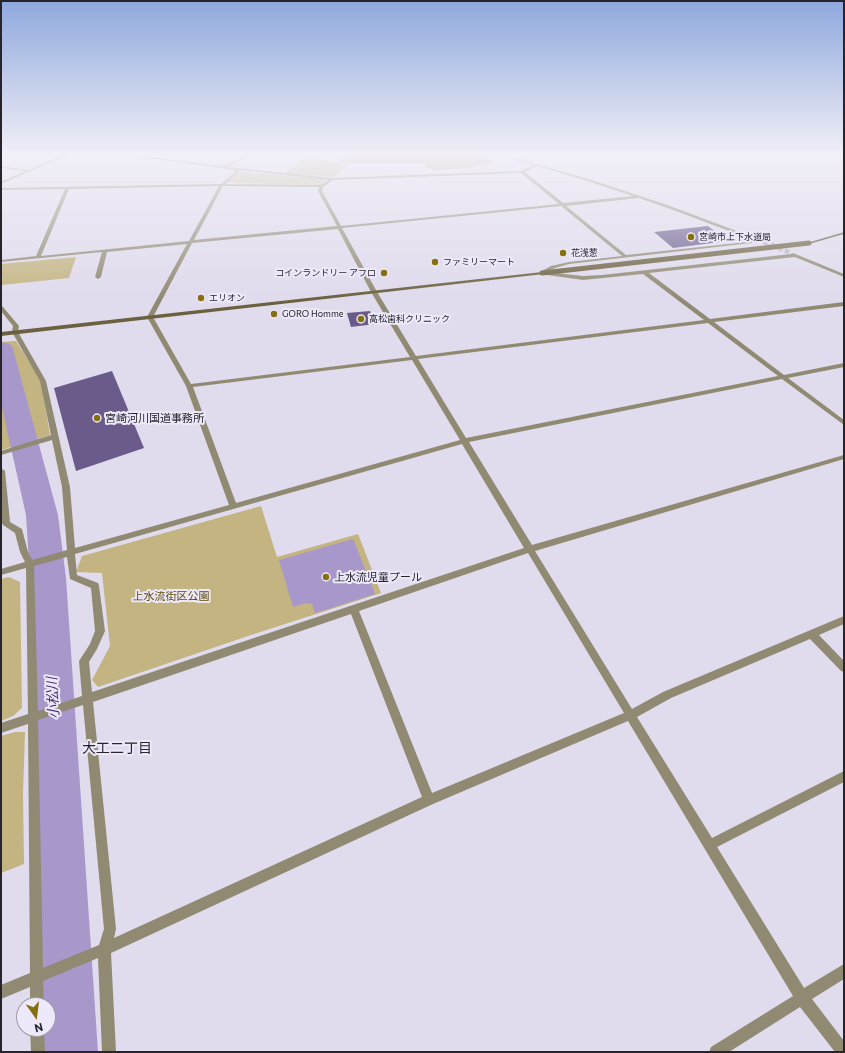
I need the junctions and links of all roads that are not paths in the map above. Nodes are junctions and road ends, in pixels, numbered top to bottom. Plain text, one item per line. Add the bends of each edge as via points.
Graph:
1 (61, 203) edge
2 (212, 203) edge
3 (327, 203) edge
4 (581, 203) edge
5 (656, 203) edge
6 (563, 205) junction
7 (340, 227) junction
8 (844, 233) edge
9 (190, 243) junction
10 (105, 251) junction
11 (789, 252) tunnel mouth
12 (797, 255) junction
13 (624, 256) junction
14 (38, 258) junction
15 (1, 261) edge
16 (644, 272) junction
17 (542, 273) junction
18 (844, 276) edge
19 (98, 277) dead end
20 (374, 292) junction
21 (844, 304) edge
22 (1, 308) edge
23 (150, 317) junction
24 (708, 321) junction
25 (16, 332) junction
26 (1, 334) edge
27 (414, 358) junction
28 (844, 365) edge
29 (784, 377) junction
30 (189, 386) junction
31 (844, 422) edge
32 (54, 437) junction
33 (465, 441) junction
34 (1, 453) edge
35 (844, 457) edge
36 (1, 471) edge
37 (232, 506) junction
38 (4, 523) edge
39 (530, 549) junction
40 (70, 553) junction
41 (30, 564) junction
42 (1, 572) edge
43 (354, 610) junction
44 (844, 620) edge
45 (812, 634) junction
46 (844, 668) edge
47 (88, 698) junction
48 (631, 715) junction
49 (32, 717) junction
50 (1, 728) edge
51 (844, 776) edge
52 (429, 800) junction
53 (710, 845) junction
54 (104, 949) junction
55 (844, 971) edge
56 (36, 977) junction
57 (1, 992) edge
58 (37, 997) edge
59 (802, 998) junction
60 (37, 1037) edge
61 (38, 1052) edge
62 (109, 1052) edge
63 (716, 1052) edge
64 (844, 1052) edge

1 - 14 street
2 - 9 street
3 - 7 street
4 - 6 street
5 - 13 street via 762,242
6 - 7 street
6 - 13 street
7 - 9 street
7 - 20 street
8 - 17 street, bridge via 809,244
9 - 10 street
9 - 23 street
10 - 14 street
10 - 19 street
11 - 12 street
12 - 16 street
12 - 18 street
13 - 17 street via 569,263
14 - 15 street
16 - 17 street via 583,278
16 - 24 street
17 - 20 street
20 - 23 street
20 - 27 street
21 - 24 street
22 - 25 street via 16,326
23 - 25 street
23 - 30 street
24 - 27 street
24 - 29 street
25 - 26 street
25 - 32 street via 43,381
27 - 30 street
27 - 33 street
28 - 29 street
29 - 31 street
29 - 33 street
30 - 37 street
32 - 34 street
32 - 40 street via 66,487
33 - 37 street
33 - 39 street
35 - 39 street
36 - 38 street
37 - 40 street
38 - 41 street via 19,531
39 - 43 street
39 - 48 street
40 - 41 street
40 - 47 street via 73,577 96,586 100,631 84,661
41 - 42 street
41 - 49 street
43 - 47 street
43 - 52 street
44 - 45 street
45 - 46 street
45 - 48 street via 667,695
47 - 49 street
47 - 54 street via 110,929
48 - 52 street
48 - 53 street
49 - 50 street
49 - 56 street
51 - 53 street
52 - 54 street
53 - 59 street
54 - 56 street
54 - 62 street
55 - 59 street
56 - 57 street
56 - 58 street
59 - 63 street
59 - 64 street
60 - 61 street

